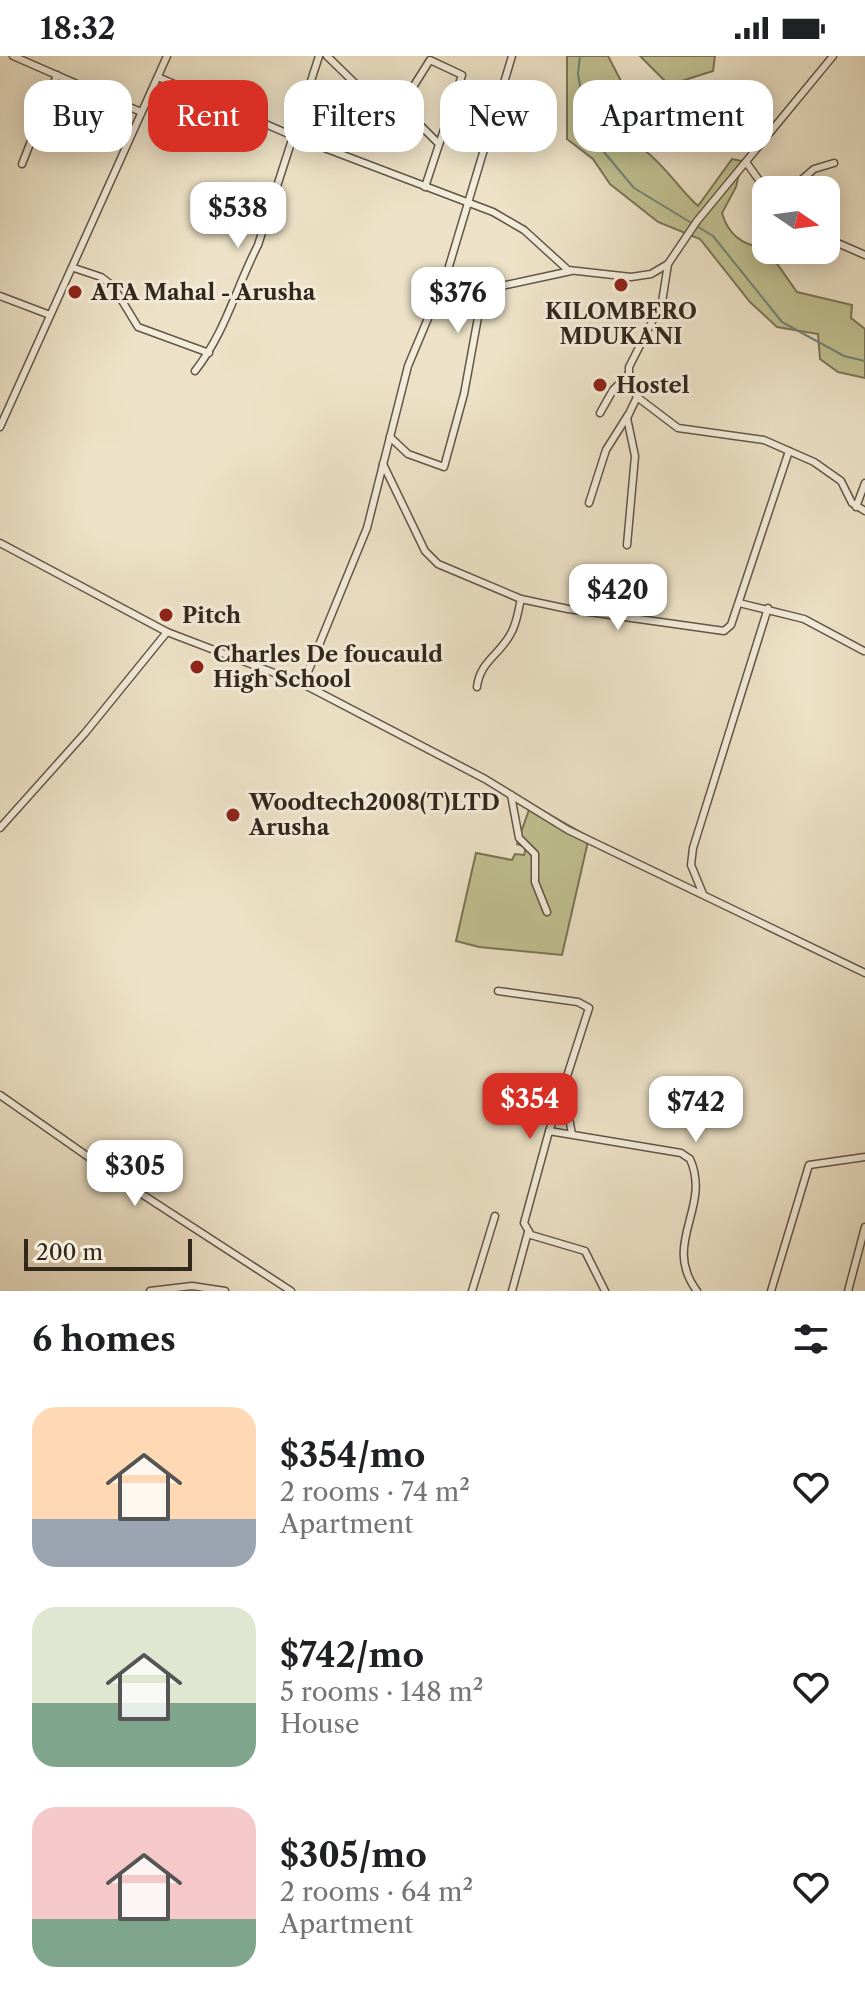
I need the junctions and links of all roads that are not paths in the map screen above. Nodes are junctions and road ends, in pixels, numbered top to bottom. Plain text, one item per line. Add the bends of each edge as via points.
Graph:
1 (13, 56) edge
2 (167, 56) edge
3 (319, 56) edge
4 (327, 56) edge
5 (512, 56) edge
6 (833, 56) edge
7 (57, 75) junction
8 (158, 77) junction
9 (311, 80) edge
10 (417, 80) edge
11 (141, 112) junction
12 (284, 132) edge
13 (438, 143) junction
14 (288, 152) edge
15 (334, 152) edge
16 (746, 162) junction
17 (834, 163) dead end
18 (22, 164) dead end
19 (756, 176) edge
20 (806, 176) edge
21 (425, 187) junction
22 (467, 203) junction
23 (840, 244) edge
24 (865, 255) edge
25 (668, 264) junction
26 (74, 268) junction
27 (571, 271) junction
28 (0, 296) edge
29 (50, 315) junction
30 (209, 353) junction
31 (195, 371) dead end
32 (628, 375) junction
33 (637, 397) junction
34 (600, 413) dead end
35 (628, 415) junction
36 (0, 427) edge
37 (390, 437) junction
38 (789, 451) junction
39 (383, 464) junction
40 (865, 483) edge
41 (589, 503) dead end
42 (856, 507) junction
43 (865, 511) edge
44 (0, 543) edge
45 (627, 545) dead end
46 (521, 599) junction
47 (739, 603) junction
48 (768, 608) junction
49 (167, 632) junction
50 (865, 650) edge
51 (303, 684) junction
52 (477, 687) dead end
53 (511, 795) junction
54 (0, 828) edge
55 (704, 895) junction
56 (547, 912) dead end
57 (865, 973) edge
58 (498, 991) dead end
59 (564, 1092) junction
60 (0, 1095) edge
61 (549, 1131) junction
62 (572, 1134) junction
63 (865, 1157) edge
64 (495, 1216) dead end
65 (865, 1227) edge
66 (528, 1232) junction
67 (150, 1291) edge
68 (225, 1291) edge
69 (291, 1291) edge
70 (472, 1291) edge
71 (512, 1291) edge
72 (605, 1291) edge
73 (697, 1291) edge
74 (771, 1291) edge
75 (848, 1291) edge

1 - 7 street
2 - 8 street
3 - 9 street
4 - 13 street via 366,94 415,120
5 - 22 street
6 - 16 street
7 - 11 street
7 - 18 street
8 - 11 street
8 - 12 street
10 - 13 street via 430,60 461,72
11 - 26 street
13 - 21 street
14 - 30 street via 258,245
15 - 21 street
16 - 19 street
16 - 25 street
17 - 20 street
21 - 22 street
22 - 27 street via 520,227
22 - 37 street via 440,295 408,366
23 - 24 street
25 - 27 street via 642,276
25 - 32 street via 667,290 632,356
26 - 29 street
26 - 30 street via 113,286 138,327
27 - 37 street via 483,290 466,387 444,468 408,454
28 - 29 street
29 - 36 street
30 - 31 street
32 - 33 street
32 - 34 street
33 - 35 street
33 - 38 street via 678,428 751,437
35 - 41 street via 606,450
35 - 45 street via 635,465
37 - 39 street
38 - 42 street via 835,475
38 - 47 street
39 - 46 street via 429,558
39 - 51 street via 367,528
40 - 42 street
42 - 43 street
44 - 49 street
46 - 47 street via 724,631
46 - 52 street via 514,628 481,667
47 - 48 street
48 - 50 street via 820,626
48 - 55 street via 693,848 691,865
49 - 51 street
49 - 54 street
51 - 53 street
53 - 55 street via 568,830
53 - 56 street via 519,838 535,854 535,882
55 - 57 street
58 - 59 street via 588,1006
59 - 61 street
59 - 62 street
60 - 69 street
61 - 62 street
61 - 66 street via 524,1214
62 - 73 street via 681,1153 690,1159 698,1197 682,1249 687,1278
63 - 74 street via 809,1165
64 - 70 street
65 - 75 street
66 - 71 street
66 - 72 street via 585,1251
67 - 68 street via 192,1286

